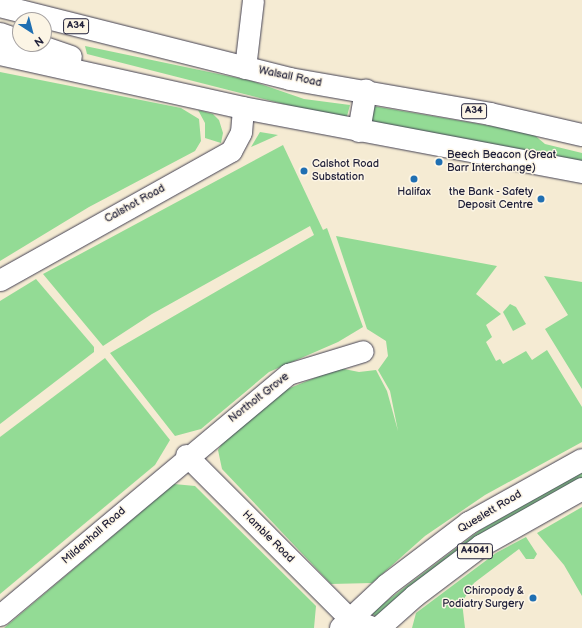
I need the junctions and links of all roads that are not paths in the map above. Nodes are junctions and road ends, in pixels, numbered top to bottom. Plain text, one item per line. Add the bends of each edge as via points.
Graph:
1 (253, 0) edge
2 (0, 6) edge
3 (0, 34) edge
4 (12, 38) edge
5 (52, 50) edge
6 (0, 54) edge
7 (245, 68) junction
8 (159, 87) junction
9 (366, 91) junction
10 (243, 108) junction
11 (359, 131) junction
12 (582, 135) edge
13 (582, 172) edge
14 (0, 280) edge
15 (363, 351) dead end
16 (186, 456) junction
17 (582, 460) edge
18 (582, 489) edge
19 (0, 615) edge
20 (345, 623) edge
21 (375, 628) edge
22 (379, 628) edge

1 - 7 street
2 - 7 highway, Walsall Road / A34
3 - 4 highway
5 - 8 highway
6 - 8 highway
7 - 9 highway, Walsall Road / A34
8 - 10 highway
9 - 11 highway
9 - 12 highway, Walsall Road / A34
10 - 11 highway
10 - 14 street, Calshot Road via 241,132 231,151
11 - 13 highway
15 - 16 street, Northolt Grove via 288,374
16 - 19 street, Mildenhall Road
16 - 20 street, Hamble Road
17 - 20 highway, Queslett Road / A4041 via 469,523 424,555
18 - 22 highway, A4041 via 481,546 415,596
20 - 21 street

